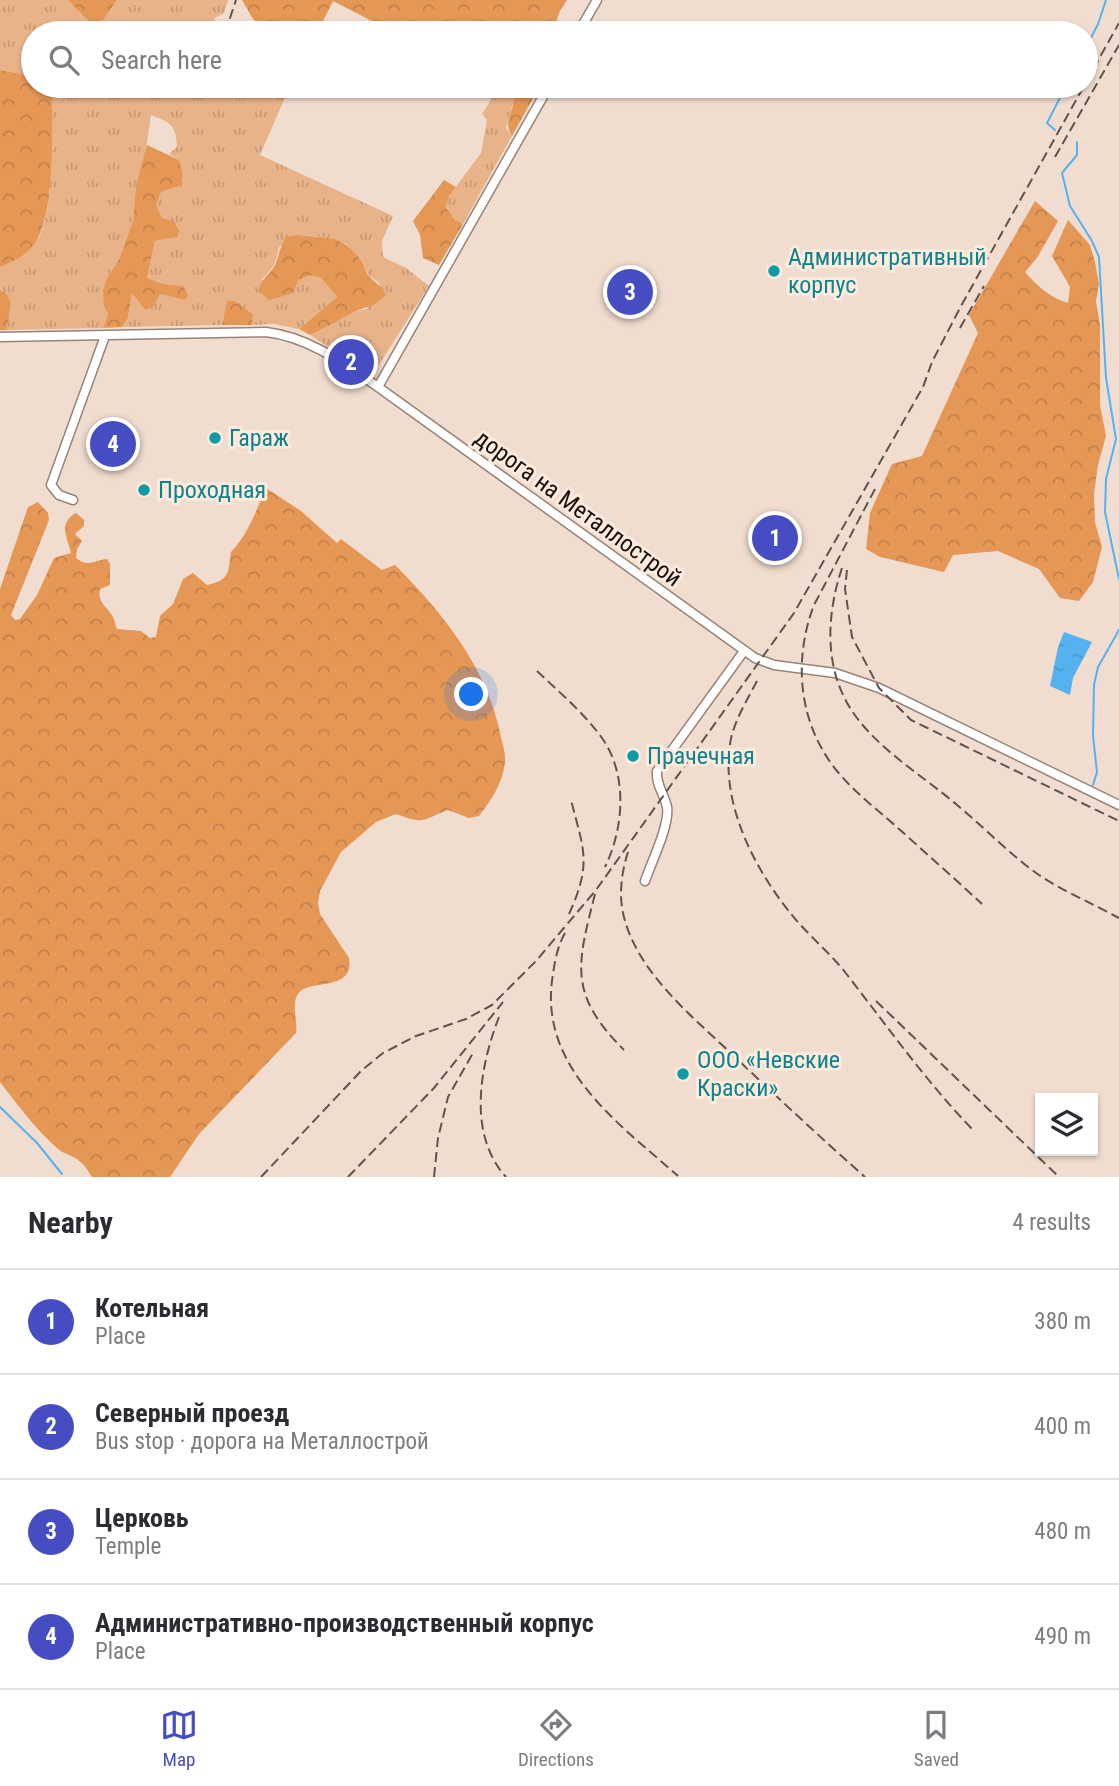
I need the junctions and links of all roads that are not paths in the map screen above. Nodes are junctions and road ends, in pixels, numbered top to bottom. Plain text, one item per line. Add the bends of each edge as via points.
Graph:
1 (597, 0) edge
2 (585, 21) edge
3 (542, 98) edge
4 (105, 336) junction
5 (0, 337) edge
6 (378, 387) junction
7 (73, 500) dead end
8 (744, 651) junction
9 (1119, 805) edge
10 (645, 881) dead end

1 - 2 street
3 - 6 street
4 - 5 street, дорога на Металлострой
4 - 6 street, дорога на Металлострой via 285,334 323,351
4 - 7 street via 51,485 59,495
6 - 8 street, дорога на Металлострой
8 - 9 street, дорога на Металлострой via 774,666 835,673 879,688
8 - 10 street via 657,771 667,819

